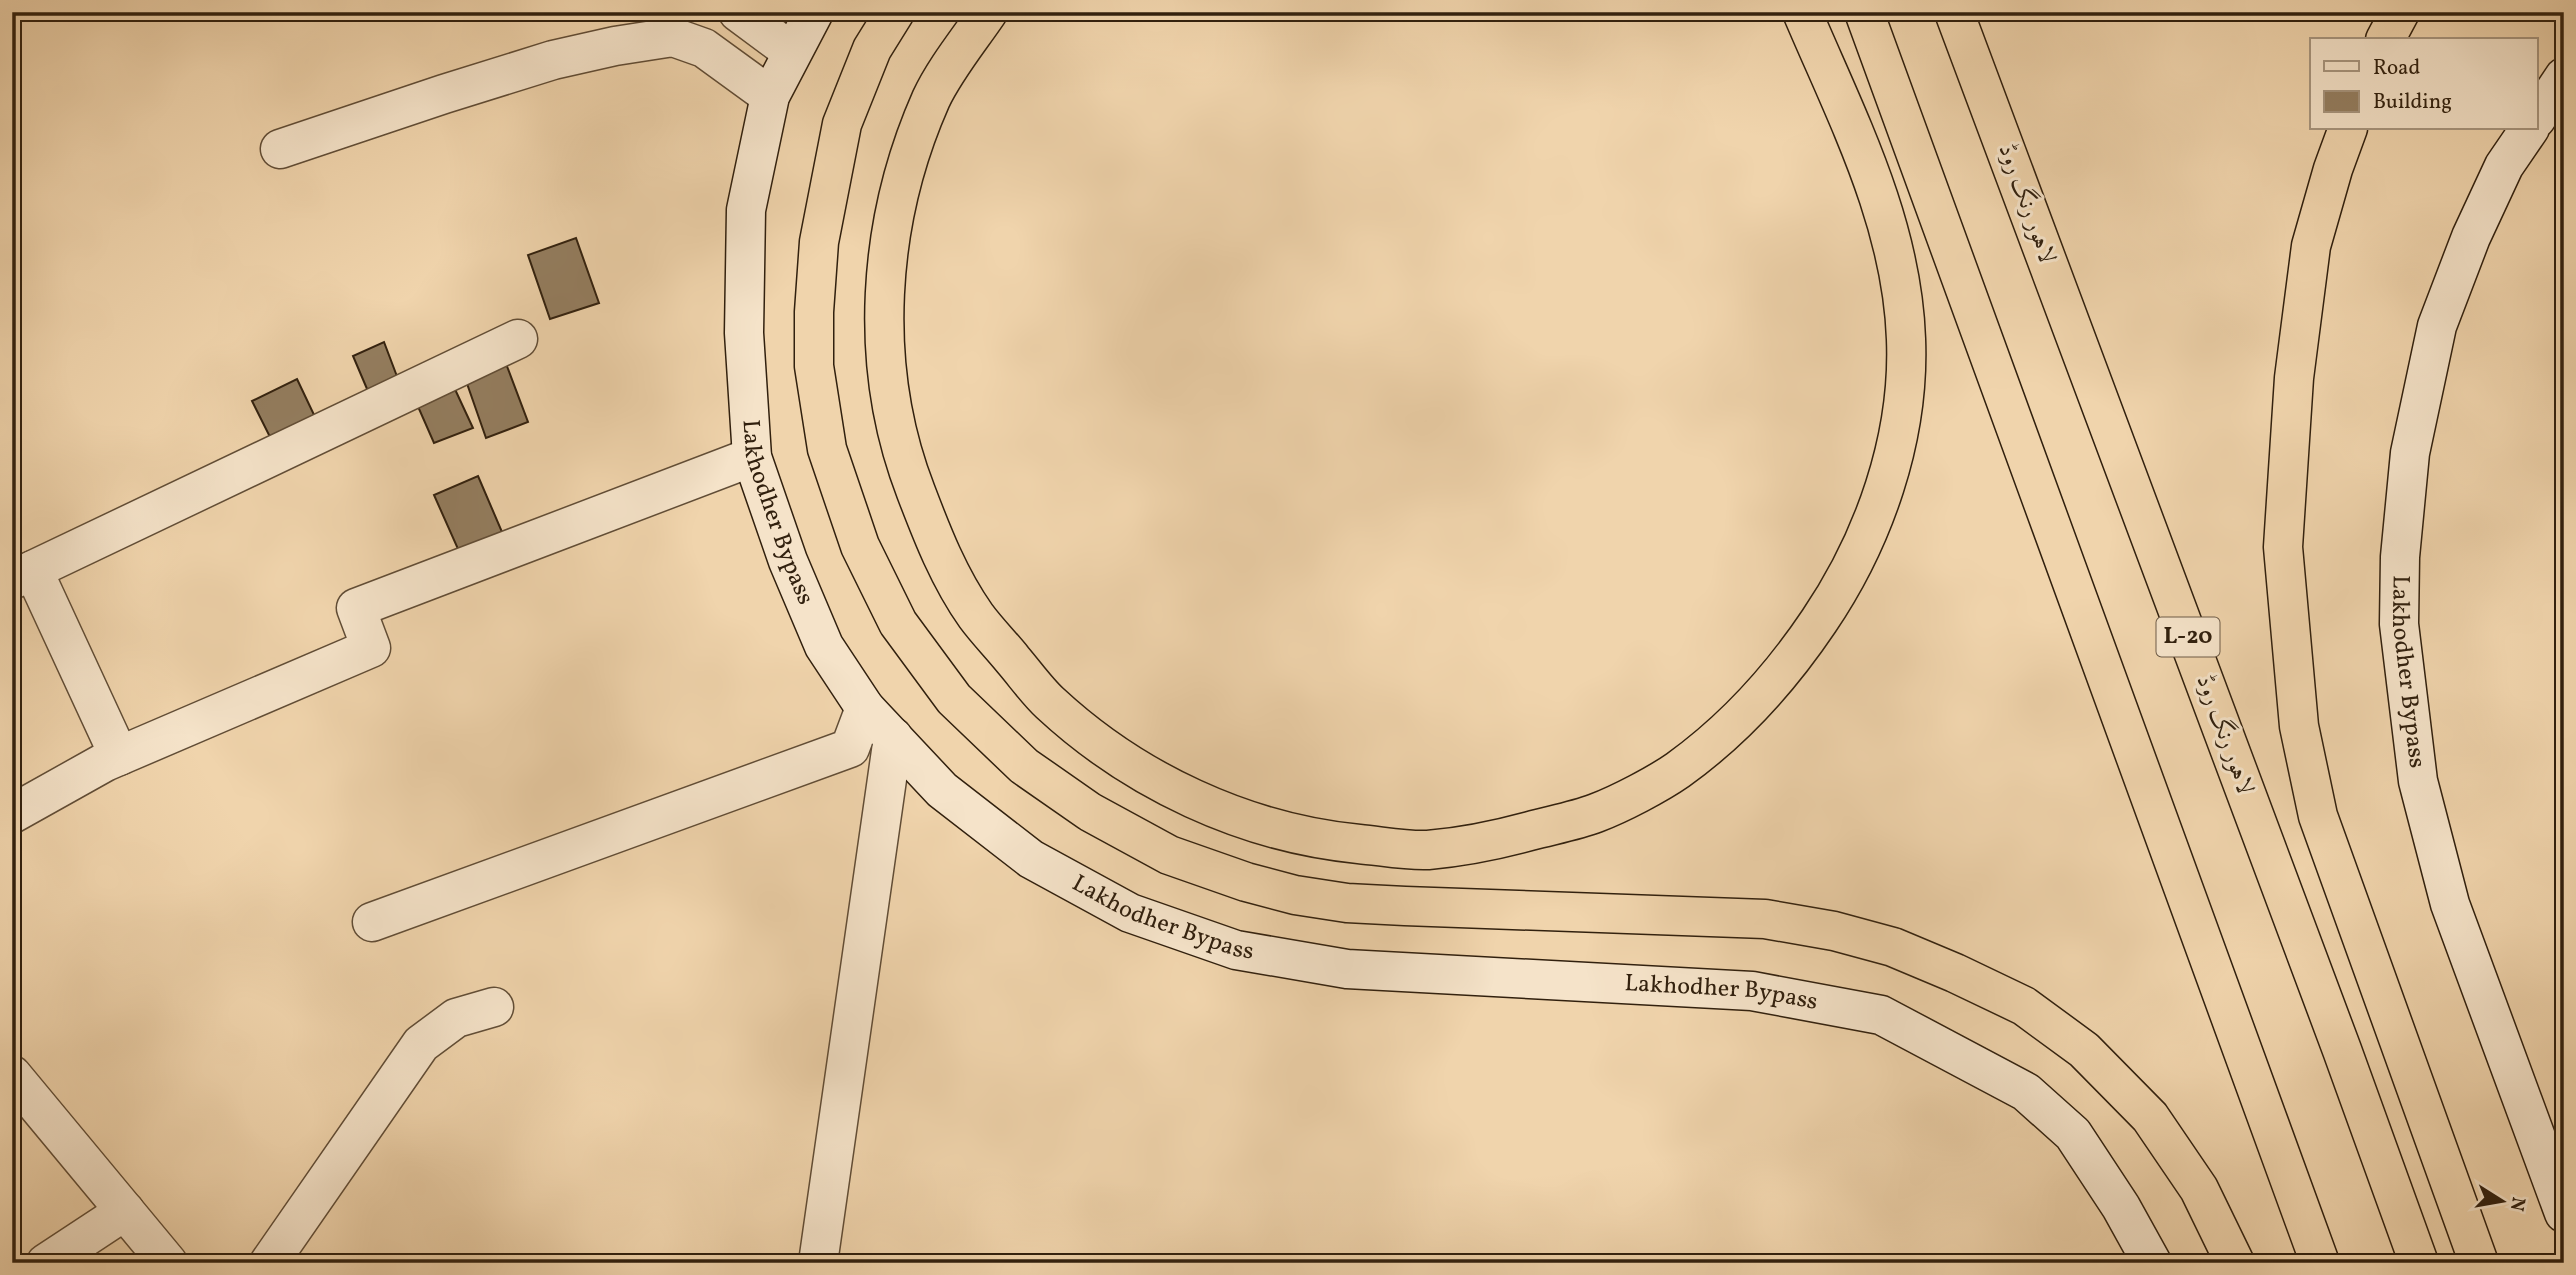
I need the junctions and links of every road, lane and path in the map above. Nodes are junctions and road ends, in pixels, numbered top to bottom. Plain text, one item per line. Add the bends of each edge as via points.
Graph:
1 (738, 12) edge
2 (814, 12) edge
3 (895, 12) edge
4 (988, 12) edge
5 (1802, 12) edge
6 (1864, 12) edge
7 (1954, 12) edge
8 (2399, 12) edge
9 (2386, 38) edge
10 (793, 52) junction
11 (2564, 77) edge
12 (770, 96) junction
13 (2538, 116) edge
14 (2347, 130) edge
15 (2529, 130) edge
16 (280, 149) dead end
17 (518, 339) dead end
18 (752, 457) junction
19 (22, 575) edge
20 (865, 708) junction
21 (893, 737) junction
22 (119, 756) junction
23 (12, 814) edge
24 (372, 922) dead end
25 (494, 1007) dead end
26 (19, 1097) edge
27 (125, 1211) junction
28 (2564, 1213) edge
29 (46, 1263) edge
30 (168, 1263) edge
31 (269, 1263) edge
32 (818, 1263) edge
33 (2152, 1263) edge
34 (2235, 1263) edge
35 (2320, 1263) edge
36 (2419, 1263) edge
37 (2479, 1263) edge

1 - 10 street
2 - 10 street, Lakhodher Bypass
3 - 34 highway via 872,49 842,124 818,242 814,366 827,449 860,546 898,624 954,699 1024,766 1090,812 1169,855 1295,895 1393,906 1765,919 1893,947 2024,1006 2084,1050 2150,1117 2199,1189
4 - 5 highway via 934,93 910,155 890,239 883,321 893,413 909,475 939,552 974,613 1048,701 1105,747 1170,789 1255,824 1320,841 1423,850 1504,838 1597,813 1673,774 1731,728 1766,692 1841,589 1865,541 1899,426 1907,343 1903,299 1893,242 1876,186
6 - 35 highway
7 - 36 highway, لاہور رنگ روڈ / L-20
8 - 9 highway
10 - 12 street, Lakhodher Bypass
11 - 13 street
12 - 16 street via 704,48 673,37 553,60
12 - 18 street, Lakhodher Bypass via 746,210 744,333
14 - 37 highway via 2311,246 2294,378 2283,547 2299,726 2318,816
15 - 28 street, Lakhodher Bypass via 2504,166 2437,326 2410,453 2399,624 2418,781 2450,904
17 - 19 street
18 - 20 street, Lakhodher Bypass via 824,646
18 - 22 street via 356,608 371,648
19 - 22 street
20 - 21 street, Lakhodher Bypass
20 - 24 street via 850,748
21 - 32 street
21 - 33 street, Lakhodher Bypass via 942,790 1031,859 1130,912 1236,950 1347,969 1752,991 1881,1016 2025,1092 2073,1134
22 - 23 street
25 - 31 street via 456,1018 421,1044
26 - 27 street
27 - 29 street
27 - 30 street

